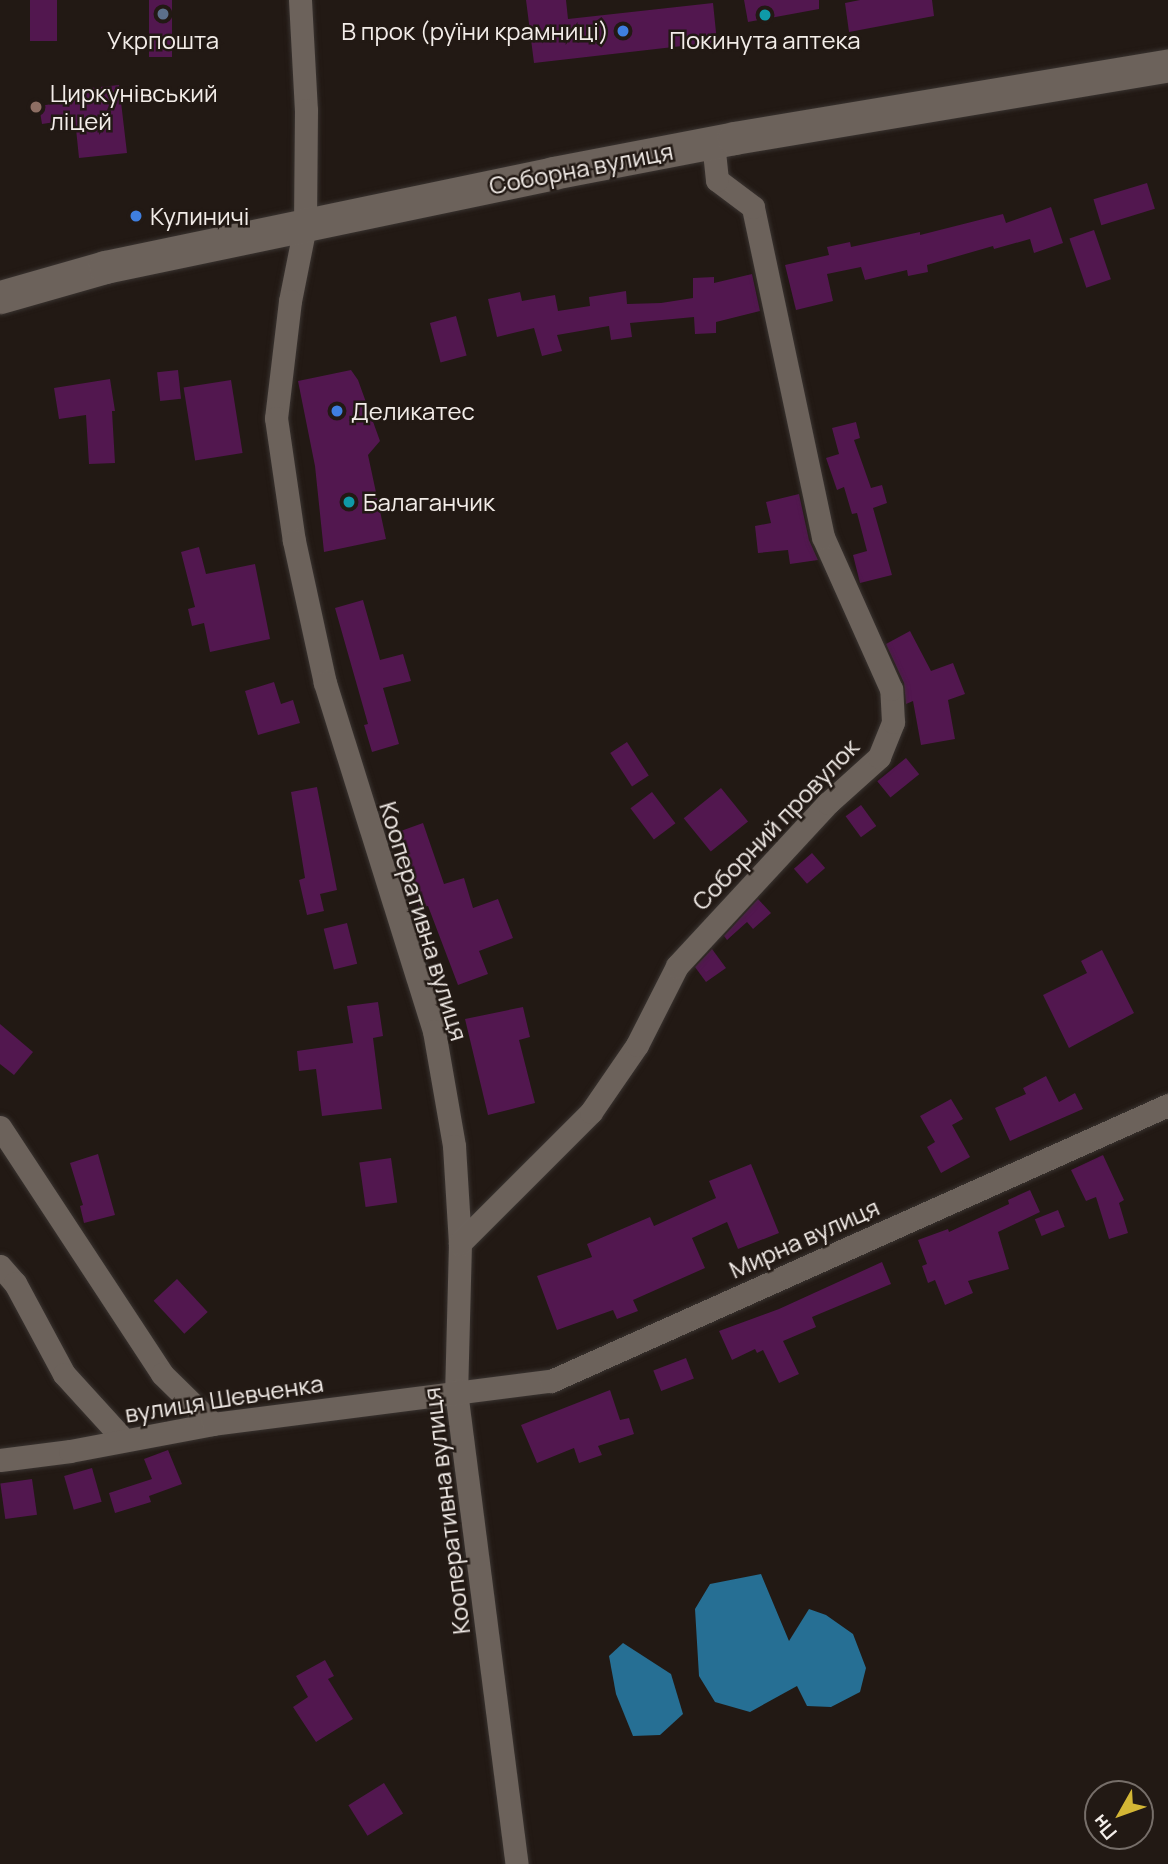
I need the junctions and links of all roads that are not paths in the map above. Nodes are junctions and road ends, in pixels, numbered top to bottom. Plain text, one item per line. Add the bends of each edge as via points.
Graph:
1 (300, 0) edge
2 (1168, 65) edge
3 (713, 142) junction
4 (305, 226) junction
5 (0, 297) edge
6 (1168, 1105) edge
7 (0, 1127) edge
8 (460, 1243) junction
9 (0, 1266) edge
10 (456, 1391) junction
11 (213, 1424) junction
12 (124, 1440) junction
13 (0, 1460) edge
14 (517, 1864) edge

1 - 4 street, Кооперативна вулиця via 306,110
2 - 3 street, Соборна вулиця
3 - 4 street, Соборна вулиця
3 - 8 street, Соборний провулок via 717,180 753,207 823,537 891,689 893,722 879,757 828,803 677,965 637,1045 591,1112
4 - 5 street, Соборна вулиця via 105,267
4 - 8 street, Кооперативна вулиця via 290,301 276,418 294,541 325,683 434,1031 454,1146
6 - 10 street, Мирна вулиця via 551,1381
7 - 11 street via 162,1374
8 - 10 street, Кооперативна вулиця
9 - 12 street via 15,1283 64,1374
10 - 11 street, вулиця Шевченка
10 - 14 street, Кооперативна вулиця
11 - 12 street, вулиця Шевченка
12 - 13 street, вулиця Шевченка

